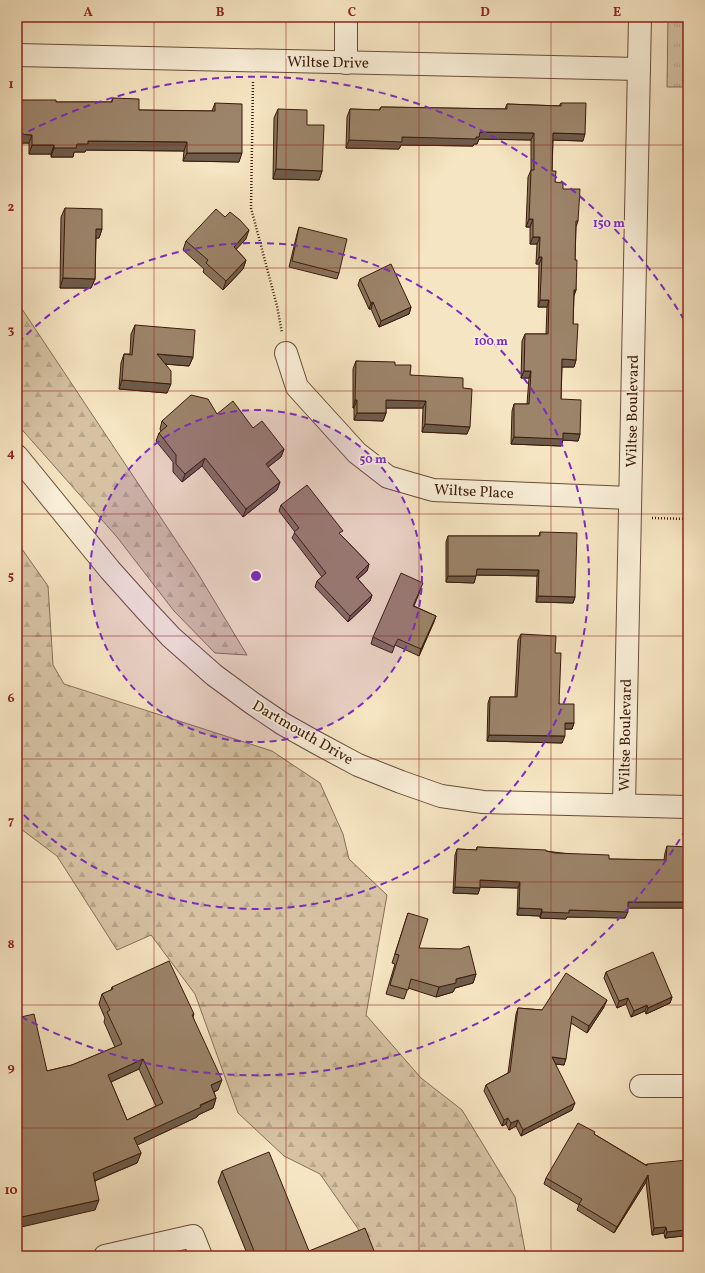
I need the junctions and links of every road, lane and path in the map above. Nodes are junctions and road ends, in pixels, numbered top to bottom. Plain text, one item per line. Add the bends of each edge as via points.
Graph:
1 (346, 17) edge
2 (640, 17) edge
3 (17, 55) edge
4 (254, 61) junction
5 (346, 63) junction
6 (639, 69) junction
7 (286, 353) joint
8 (17, 456) edge
9 (630, 508) junction
10 (688, 519) edge
11 (624, 805) junction
12 (688, 807) edge
13 (641, 1086) dead end
14 (688, 1086) edge
15 (105, 1256) edge
16 (201, 1256) edge

1 - 5 street
2 - 6 street, Wiltse Boulevard
3 - 4 street, Wiltse Drive
4 - 5 street, Wiltse Drive
4 - 7 path via 251,208 277,306
5 - 6 street, Wiltse Drive
6 - 9 street, Wiltse Boulevard
7 - 9 street, Wiltse Place via 297,387 357,453 388,476 433,490
8 - 11 street, Dartmouth Drive via 110,570 171,637 214,675 290,728 358,765 441,796 483,802
9 - 10 path
9 - 11 street, Wiltse Boulevard
11 - 12 street, Dartmouth Drive
13 - 14 street
15 - 16 street via 193,1236

